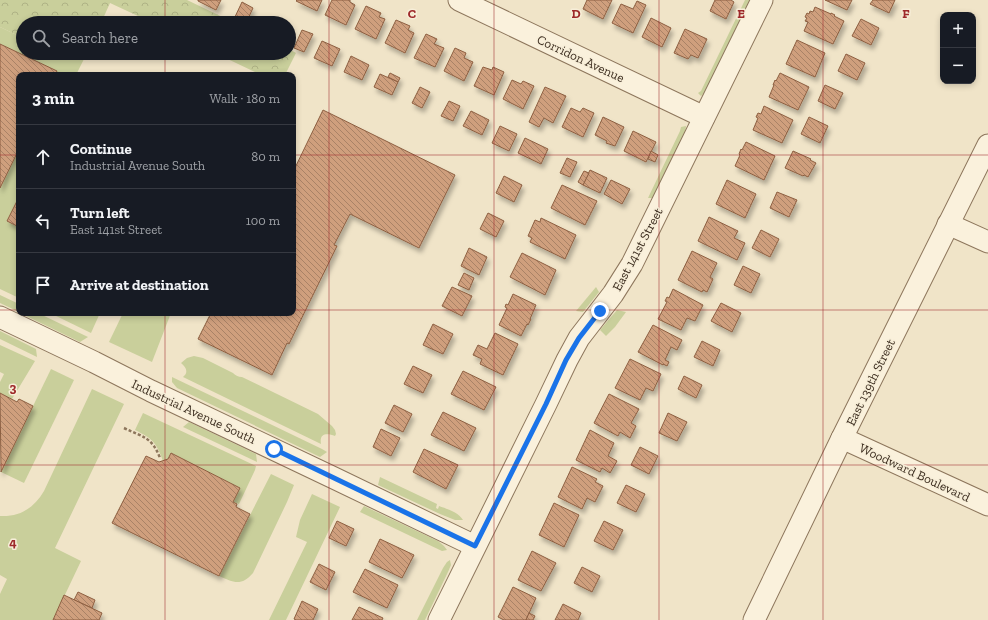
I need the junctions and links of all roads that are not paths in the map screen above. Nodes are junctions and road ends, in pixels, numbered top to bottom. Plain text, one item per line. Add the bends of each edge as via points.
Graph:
1 (459, 0) edge
2 (762, 0) edge
3 (704, 117) junction
4 (988, 145) edge
5 (948, 224) junction
6 (988, 242) edge
7 (0, 317) edge
8 (842, 438) junction
9 (988, 505) edge
10 (475, 546) junction
11 (439, 620) edge
12 (754, 620) edge

1 - 3 street, Corridon Avenue
2 - 3 street, East 141st Street
3 - 10 street, East 141st Street via 629,268 566,360
4 - 5 street, East 139th Street
5 - 6 street
5 - 8 street, East 139th Street
7 - 10 street, Industrial Avenue South
8 - 9 street, Woodward Boulevard
8 - 12 street, East 139th Street
10 - 11 street, East 141st Street

